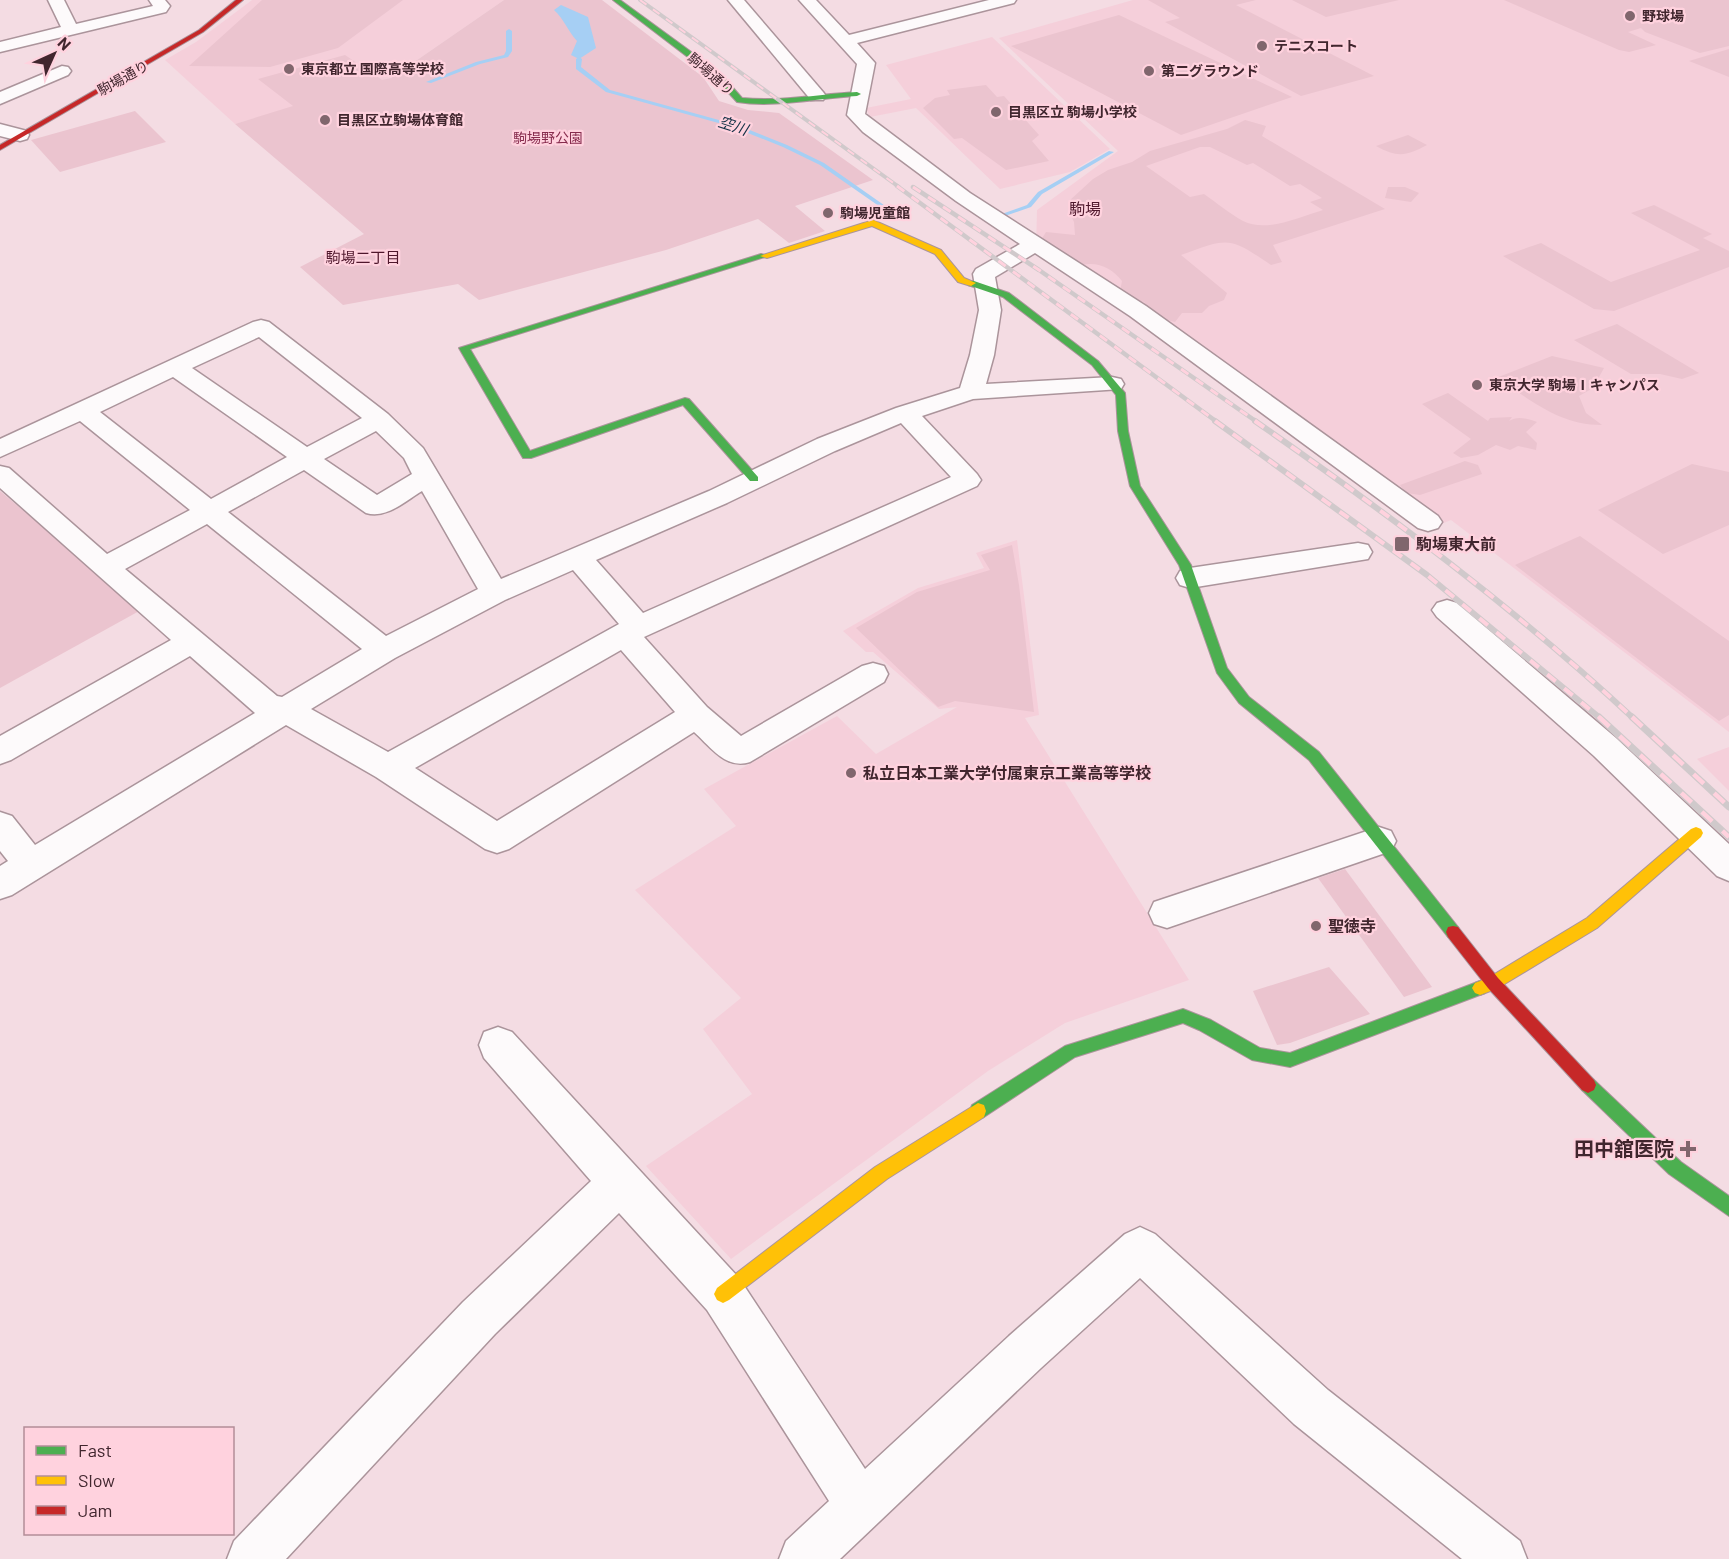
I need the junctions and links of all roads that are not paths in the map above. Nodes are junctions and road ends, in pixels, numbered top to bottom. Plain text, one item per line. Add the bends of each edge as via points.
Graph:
1 (56, 0) edge
2 (157, 0) edge
3 (240, 0) edge
4 (616, 0) edge
5 (736, 0) edge
6 (807, 0) edge
7 (1008, 0) edge
8 (71, 30) junction
9 (845, 41) junction
10 (17, 43) junction
11 (0, 47) edge
12 (0, 64) edge
13 (62, 71) dead end
14 (857, 94) junction
15 (817, 96) junction
16 (0, 99) edge
17 (0, 130) edge
18 (20, 135) junction
19 (0, 148) edge
20 (1032, 243) junction
21 (985, 288) junction
22 (174, 367) junction
23 (1113, 384) junction
24 (970, 392) junction
25 (81, 410) junction
26 (904, 413) junction
27 (379, 419) junction
28 (0, 449) edge
29 (304, 458) junction
30 (0, 474) edge
31 (426, 477) junction
32 (754, 479) junction
33 (210, 512) junction
34 (1428, 522) dead end
35 (1358, 552) dead end
36 (578, 558) junction
37 (105, 567) junction
38 (1190, 578) junction
39 (495, 593) junction
40 (1447, 610) dead end
41 (632, 631) junction
42 (192, 642) junction
43 (384, 650) junction
44 (873, 674) dead end
45 (286, 710) junction
46 (696, 715) junction
47 (0, 751) edge
48 (388, 768) junction
49 (0, 826) edge
50 (1696, 833) junction
51 (1379, 841) junction
52 (30, 864) junction
53 (1729, 866) edge
54 (0, 884) edge
55 (1167, 913) dead end
56 (1493, 982) junction
57 (498, 1045) dead end
58 (620, 1183) junction
59 (1729, 1207) edge
60 (723, 1294) junction
61 (860, 1505) junction
62 (252, 1559) edge
63 (804, 1559) edge
64 (1502, 1559) edge

1 - 8 street
2 - 8 street via 160,9
3 - 18 street, 駒場通り via 192,37
4 - 15 street, 駒場通り via 717,75 740,100 769,103
5 - 15 street
6 - 9 street
7 - 9 street
8 - 10 street
9 - 14 street via 868,70
10 - 11 street
10 - 12 street via 29,52
13 - 16 street
14 - 15 street, 駒場通り
14 - 20 street via 856,115 870,128 963,198
17 - 18 street
18 - 19 street, 駒場通り
20 - 21 street via 984,274
20 - 34 street via 1147,317
21 - 23 street via 1006,295 1095,363
21 - 24 street via 990,310
21 - 32 street via 961,280 938,252 873,224 464,348 527,456 685,401
22 - 25 street
22 - 27 street via 261,327
22 - 29 street
23 - 24 street
23 - 38 street via 1121,395 1123,431 1135,486
24 - 26 street
25 - 28 street
25 - 33 street
26 - 32 street
26 - 41 street via 968,480
27 - 29 street
27 - 31 street via 414,454
29 - 31 street via 376,507
29 - 33 street
30 - 37 street
31 - 39 street
32 - 36 street
33 - 37 street
33 - 43 street
35 - 38 street
36 - 39 street
36 - 41 street
37 - 42 street
38 - 51 street via 1221,670 1244,700 1314,756
39 - 43 street
40 - 50 street via 1605,747
41 - 46 street
41 - 48 street
42 - 45 street via 267,705
42 - 47 street
43 - 45 street
44 - 46 street via 738,753
45 - 48 street
45 - 52 street
46 - 48 street via 497,839
49 - 52 street
50 - 53 street
50 - 56 street via 1592,923
51 - 55 street
51 - 56 street
52 - 54 street
56 - 59 street via 1569,1066 1675,1168
56 - 60 street via 1290,1060 1258,1055 1183,1016 1071,1051 881,1173
57 - 58 street
58 - 60 street
58 - 62 street via 479,1318
60 - 61 street
61 - 63 street
61 - 64 street via 1140,1249 1311,1407

